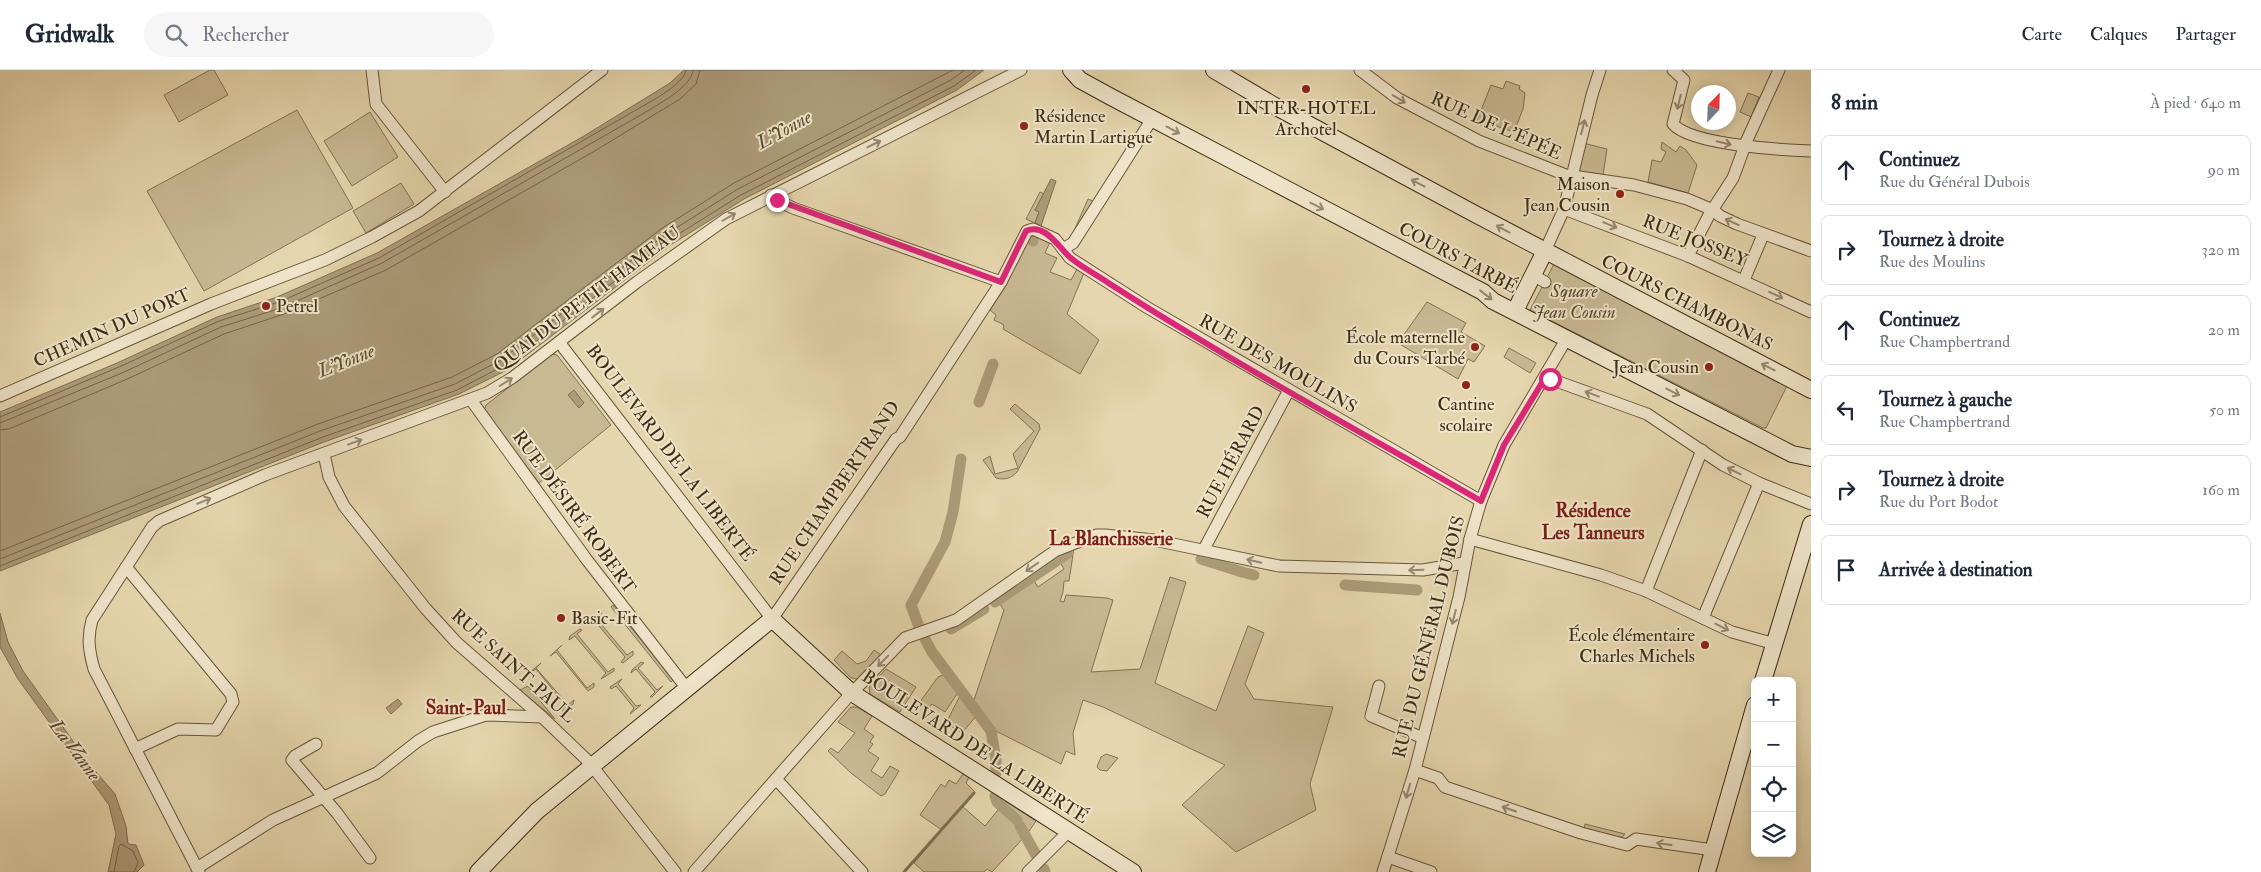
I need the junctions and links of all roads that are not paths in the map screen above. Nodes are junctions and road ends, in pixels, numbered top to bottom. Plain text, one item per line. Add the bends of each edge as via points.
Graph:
1 (372, 70) edge
2 (602, 70) edge
3 (1021, 70) edge
4 (1060, 70) edge
5 (1071, 70) edge
6 (1214, 70) edge
7 (1600, 70) edge
8 (1673, 70) edge
9 (1779, 70) edge
10 (1363, 71) edge
11 (1152, 119) junction
12 (1745, 146) junction
13 (1811, 151) edge
14 (1571, 175) junction
15 (445, 192) junction
16 (771, 195) junction
17 (1564, 209) junction
18 (1713, 210) junction
19 (1763, 235) junction
20 (1063, 249) junction
21 (1545, 251) junction
22 (1811, 251) edge
23 (1688, 256) junction
24 (1744, 280) junction
25 (1001, 282) junction
26 (1514, 311) junction
27 (1811, 312) edge
28 (1567, 338) junction
29 (559, 342) junction
30 (1545, 378) junction
31 (1289, 390) junction
32 (1811, 390) edge
33 (0, 396) edge
34 (471, 400) junction
35 (1702, 450) junction
36 (324, 454) junction
37 (1811, 458) edge
38 (1759, 483) junction
39 (1481, 501) junction
40 (1811, 504) edge
41 (1811, 524) edge
42 (1470, 539) junction
43 (1204, 550) junction
44 (1464, 563) junction
45 (126, 567) junction
46 (1646, 592) junction
47 (1703, 618) junction
48 (772, 619) junction
49 (1775, 644) junction
50 (1764, 677) edge
51 (1379, 686) dead end
52 (688, 690) junction
53 (852, 693) junction
54 (542, 717) junction
55 (1751, 718) edge
56 (1423, 738) junction
57 (316, 744) dead end
58 (135, 749) junction
59 (593, 766) junction
60 (1415, 770) junction
61 (776, 779) junction
62 (323, 798) junction
63 (1069, 832) junction
64 (1712, 850) junction
65 (1388, 857) junction
66 (370, 858) dead end
67 (198, 870) edge
68 (479, 872) edge
69 (675, 872) edge
70 (694, 872) edge
71 (862, 872) edge
72 (1028, 872) edge
73 (1133, 872) edge
74 (1383, 872) edge
75 (1431, 872) edge
76 (1707, 872) edge

1 - 15 street via 376,104
2 - 15 street, CHEMIN DU PORT
16 -> 3 street, QUAI DU PETIT HAMEAU
4 - 5 main road
5 - 11 main road, COURS TARBÉ via 1080,80
21 -> 6 main road via 1288,114
14 -> 7 street
8 -> 12 street via 1684,80 1673,124 1705,138
9 - 12 street
10 -> 14 street, RUE DE L'ÉPÉE via 1397,98 1444,125
11 - 20 street via 1073,243
11 -> 26 main road, COURS TARBÉ
12 - 13 street
12 - 18 street via 1733,178
14 - 17 street
14 - 18 street, RUE DE L'ÉPÉE via 1658,190
15 - 33 street, CHEMIN DU PORT via 419,211 325,260 211,304
16 - 25 street via 793,208
29 -> 16 street, QUAI DU PETIT HAMEAU via 726,219
17 - 21 street
17 -> 23 street, RUE JOSSEY
19 -> 18 street, RUE DE L'ÉPÉE
18 - 23 street
19 - 22 street, RUE DE L'ÉPÉE
19 - 24 street
20 - 25 street, RUE CHAMPBERTRAND via 1055,238 1035,230 1026,231
20 - 31 street, RUE DES MOULINS via 1070,258 1148,308
21 - 26 main road, COURS TARBÉ via 1539,279
32 -> 21 main road, COURS CHAMBONAS
23 - 24 street, RUE JOSSEY
24 -> 27 street, RUE JOSSEY
25 - 48 street, RUE CHAMPBERTRAND via 900,436
26 - 28 main road
28 - 30 street, RUE DU GÉNÉRAL DUBOIS
28 -> 37 main road via 1792,454
34 -> 29 street, QUAI DU PETIT HAMEAU via 512,378
29 - 48 street, BOULEVARD DE LA LIBERTÉ
35 -> 30 street via 1647,414
30 - 39 street, RUE DU GÉNÉRAL DUBOIS via 1504,445
31 - 39 street, RUE DES MOULINS
31 - 43 street, RUE HÉRARD
36 -> 34 street, QUAI DU PETIT HAMEAU
34 - 52 street, RUE DÉSIRÉ ROBERT via 587,560
38 -> 35 street via 1722,465
35 - 46 street
45 -> 36 street, QUAI DU PETIT HAMEAU via 159,520
36 - 54 street, RUE SAINT-PAUL via 328,477 344,506 426,609 457,643
38 - 40 street
38 - 47 street
39 - 42 street, RUE DU GÉNÉRAL DUBOIS
41 - 49 main road
42 - 44 street, RUE DU GÉNÉRAL DUBOIS
42 - 46 street via 1601,575
44 -> 43 street via 1422,570 1279,566
43 -> 53 street via 1154,540 1096,535 1055,551 956,620 905,638
44 -> 56 street, RUE DU GÉNÉRAL DUBOIS via 1459,597
45 - 58 street via 92,620 88,650 94,669
45 - 58 street via 233,699 216,730 178,729
46 - 47 street
47 -> 49 street via 1732,632
48 - 52 main road, RUE CHAMPBERTRAND
48 - 53 main road, BOULEVARD DE LA LIBERTÉ
49 - 50 main road
51 - 56 street via 1371,716
52 - 59 main road, RUE CHAMPBERTRAND
53 - 61 street
53 - 63 main road, BOULEVARD DE LA LIBERTÉ
54 - 59 street, RUE SAINT-PAUL
54 - 62 street via 486,715 433,732 377,773
55 - 64 main road
56 - 60 street, RUE DU GÉNÉRAL DUBOIS
57 - 62 street via 292,760
58 - 67 street
59 - 68 main road, RUE CHAMPBERTRAND via 537,811
59 - 69 street, RUE SAINT-PAUL
64 -> 60 street via 1636,839 1627,845 1581,833 1445,787 1438,778
60 -> 65 street, RUE DU GÉNÉRAL DUBOIS
61 - 70 street
61 - 71 street
62 - 66 street
62 - 67 street via 273,820
63 - 72 street
63 - 73 main road, BOULEVARD DE LA LIBERTÉ
64 - 76 main road
65 - 74 street, RUE DU GÉNÉRAL DUBOIS
65 - 75 street

